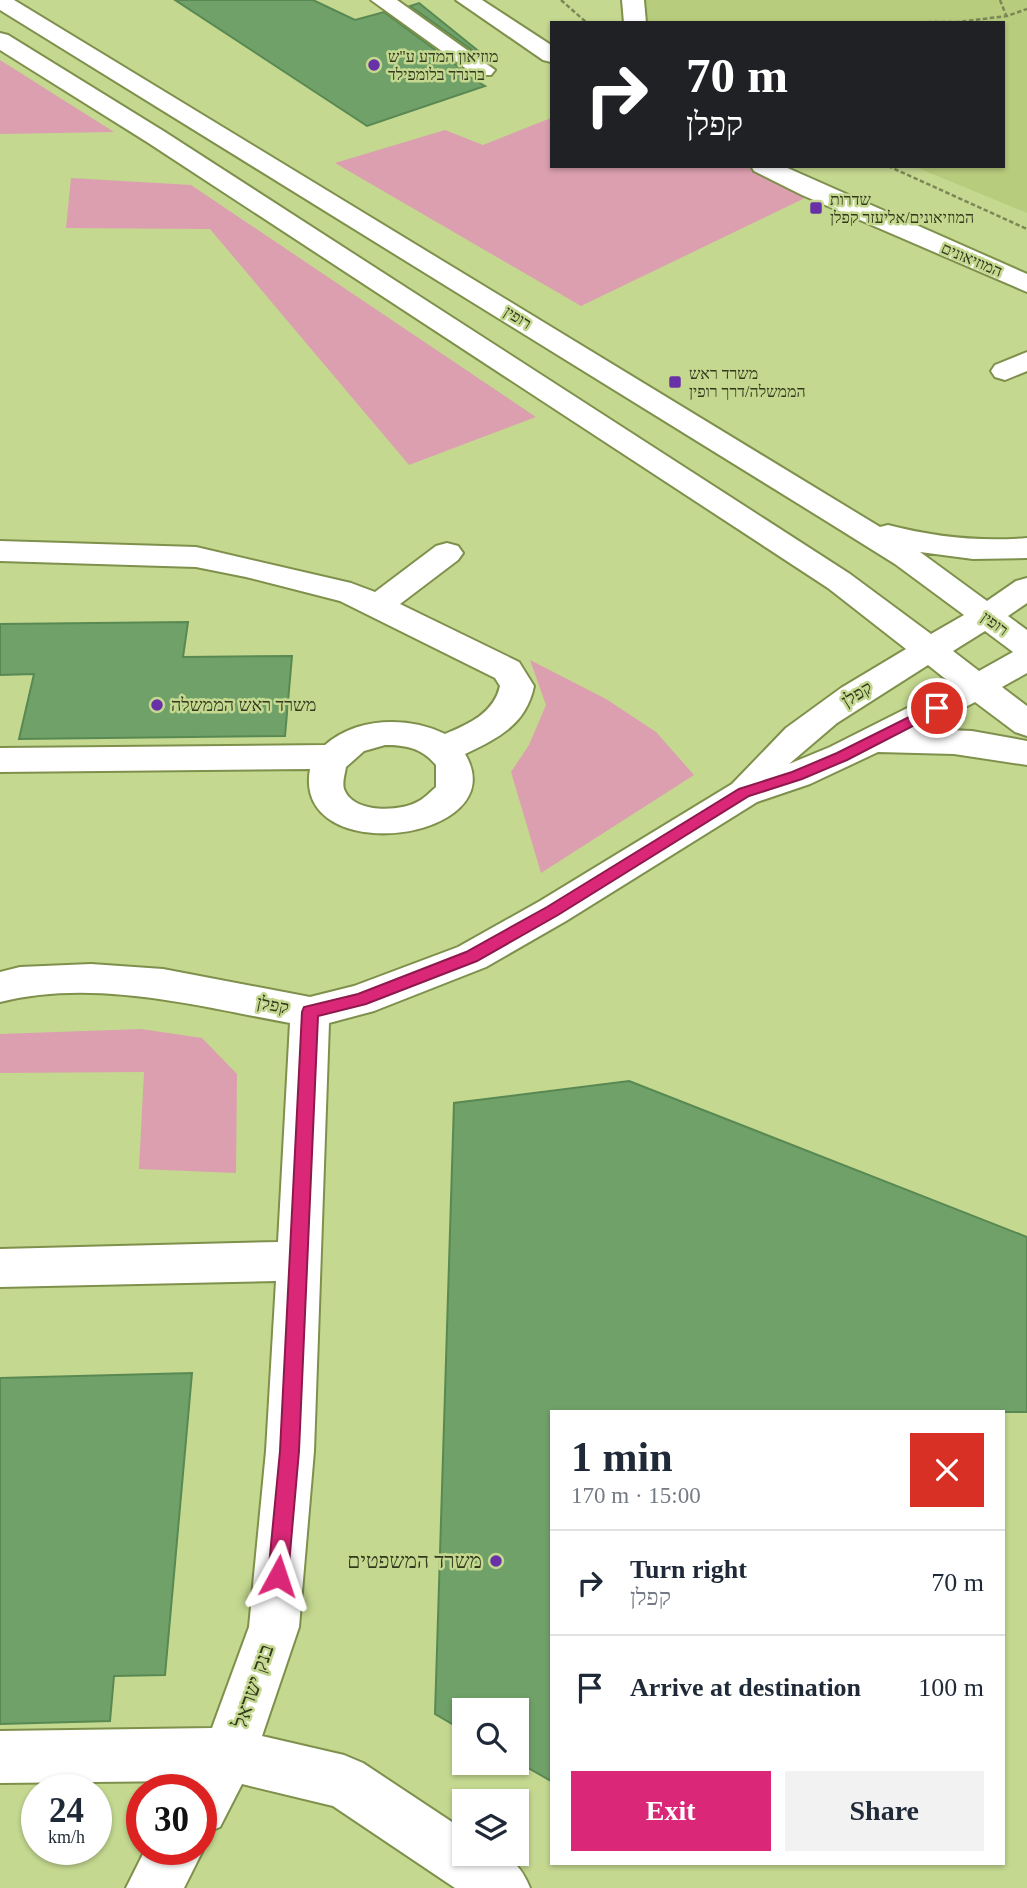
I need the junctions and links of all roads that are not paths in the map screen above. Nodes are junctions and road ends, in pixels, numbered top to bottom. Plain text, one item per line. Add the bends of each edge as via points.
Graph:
1 (382, 0) edge
2 (467, 0) edge
3 (496, 0) edge
4 (633, 0) edge
5 (0, 1) edge
6 (635, 21) edge
7 (550, 33) edge
8 (0, 40) edge
9 (550, 54) edge
10 (483, 70) dead end
11 (767, 168) edge
12 (814, 168) edge
13 (1027, 258) edge
14 (1027, 284) edge
15 (1027, 360) edge
16 (1027, 369) edge
17 (842, 517) junction
18 (1027, 548) edge
19 (0, 551) edge
20 (447, 553) dead end
21 (1027, 588) edge
22 (377, 606) junction
23 (987, 617) junction
24 (1027, 646) edge
25 (933, 650) junction
26 (1027, 658) edge
27 (980, 685) junction
28 (1027, 724) edge
29 (871, 741) junction
30 (444, 750) junction
31 (1027, 752) edge
32 (333, 757) junction
33 (0, 760) edge
34 (744, 793) junction
35 (0, 987) edge
36 (310, 1012) junction
37 (299, 1261) junction
38 (0, 1268) edge
39 (229, 1754) junction
40 (0, 1758) edge
41 (217, 1777) edge
42 (167, 1865) edge
43 (153, 1888) edge
44 (503, 1888) edge

1 - 10 street
2 - 9 street
3 - 7 street
4 - 6 street
5 - 17 street, רופין
8 - 25 street via 156,136 839,580
11 - 14 street, המוזיאונים
12 - 13 street, המוזיאונים
15 - 16 street via 1005,371
17 - 18 street via 932,547 979,552
17 - 23 street, רופין
19 - 22 street via 196,557 351,593
20 - 22 street
21 - 23 street
22 - 30 street via 507,670 517,686 513,705 485,730
23 - 24 street, רופין
23 - 25 street, קפלן
25 - 27 street
25 - 34 street, קפלן via 806,730
26 - 27 street
27 - 28 street
27 - 29 street, קפלן
29 - 31 street via 955,741
29 - 34 street, קפלן
30 - 32 street via 408,733 385,733 367,736
30 - 32 street via 454,763 456,779 445,802 408,821 387,823 345,812 331,799 326,772
32 - 33 street
34 - 36 street, קפלן via 472,957 360,1000
35 - 36 street, קפלן via 91,979 163,984
36 - 37 street, בנק ישראל
37 - 38 street
37 - 39 street, בנק ישראל via 290,1451 274,1627
39 - 40 street
39 - 41 street, בנק ישראל
39 - 44 street via 344,1782
42 - 43 street

